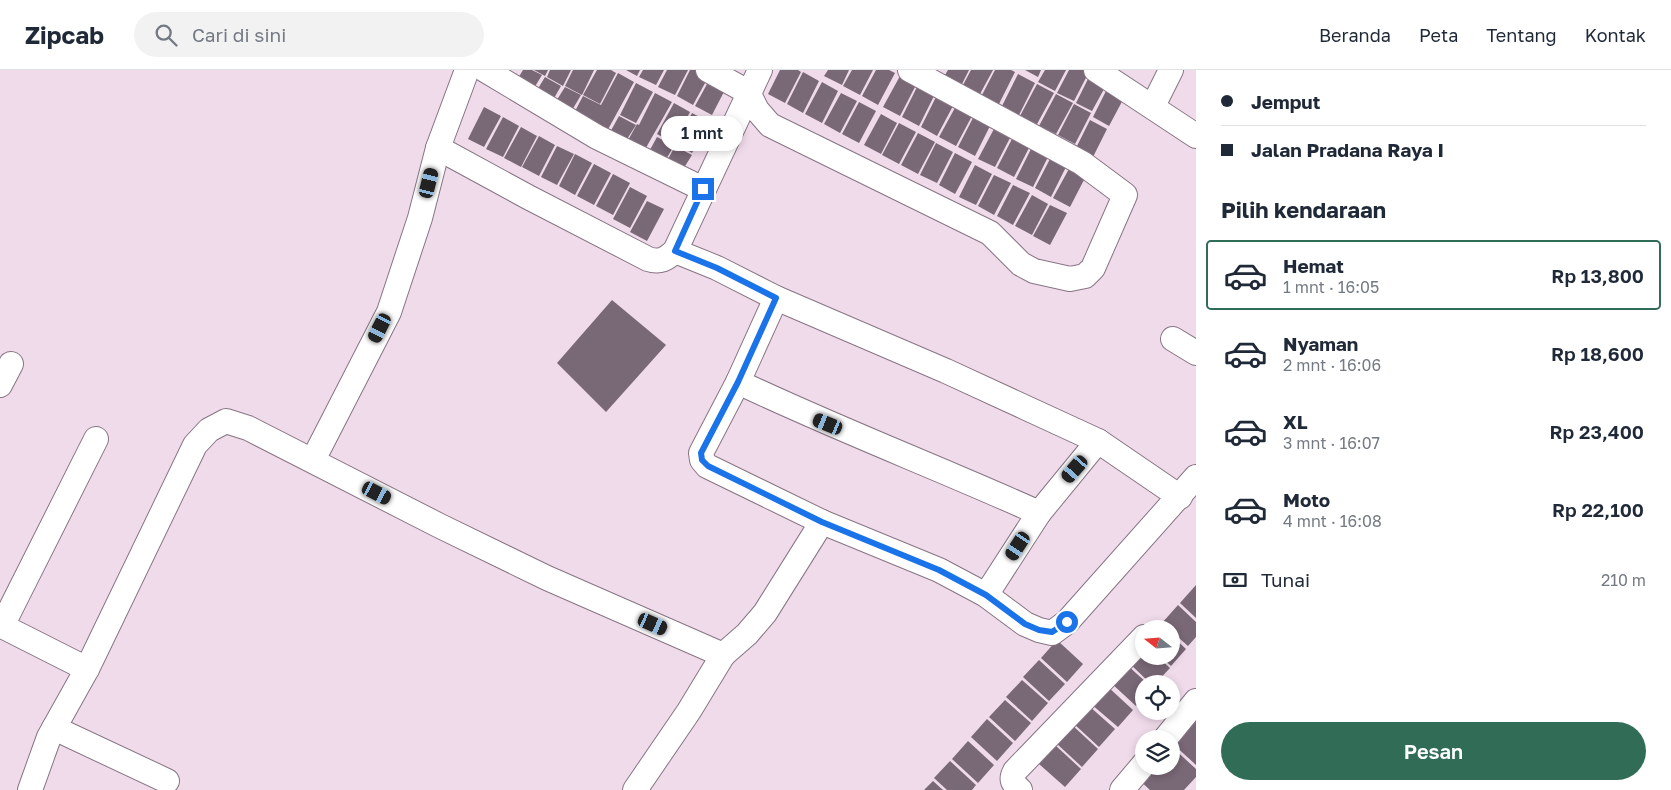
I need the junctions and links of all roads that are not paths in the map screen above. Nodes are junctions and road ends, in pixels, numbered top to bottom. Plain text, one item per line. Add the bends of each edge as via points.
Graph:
1 (467, 70) edge
2 (485, 70) edge
3 (708, 70) edge
4 (760, 70) edge
5 (910, 70) edge
6 (1096, 70) edge
7 (1171, 70) edge
8 (748, 92) junction
9 (1153, 106) junction
10 (1196, 136) edge
11 (438, 148) junction
12 (703, 189) junction
13 (675, 251) junction
14 (776, 298) junction
15 (1173, 339) dead end
16 (1196, 353) edge
17 (11, 364) dead end
18 (738, 382) junction
19 (0, 385) edge
20 (96, 439) dead end
21 (1098, 441) junction
22 (313, 460) junction
23 (1196, 477) edge
24 (1180, 497) junction
25 (1039, 513) junction
26 (822, 522) junction
27 (986, 595) junction
28 (1, 626) edge
29 (1135, 647) edge
30 (723, 655) junction
31 (87, 669) junction
32 (1196, 701) edge
33 (54, 728) junction
34 (1172, 730) edge
35 (1135, 775) edge
36 (168, 780) dead end
37 (30, 790) edge
38 (635, 790) edge
39 (1020, 790) edge
40 (1122, 790) edge

1 - 11 street
2 - 12 street via 597,137
3 - 8 street
4 - 8 street
5 - 8 street via 1082,163 1125,195 1093,268 1084,276 1070,279 1034,271 1021,264 990,233 770,125
6 - 9 street
7 - 9 street
8 - 12 street
9 - 10 street
11 - 13 street via 648,259 657,262
11 - 22 street via 420,218 389,312
12 - 13 street
13 - 14 street
14 - 18 street
14 - 21 street
15 - 16 street
17 - 19 street
18 - 25 street via 812,417 944,470
18 - 26 street via 701,453 702,460 708,466
20 - 28 street
21 - 24 street
21 - 25 street
22 - 30 street via 538,574
22 - 31 street via 248,428 226,421 209,430 196,445
23 - 24 street
24 - 27 street via 1067,622 1052,632 1025,624
25 - 27 street
26 - 27 street via 939,570
26 - 30 street via 765,613
28 - 31 street
29 - 39 street via 1015,771 1012,782
30 - 38 street
31 - 33 street
32 - 34 street
33 - 36 street
33 - 37 street
35 - 40 street

